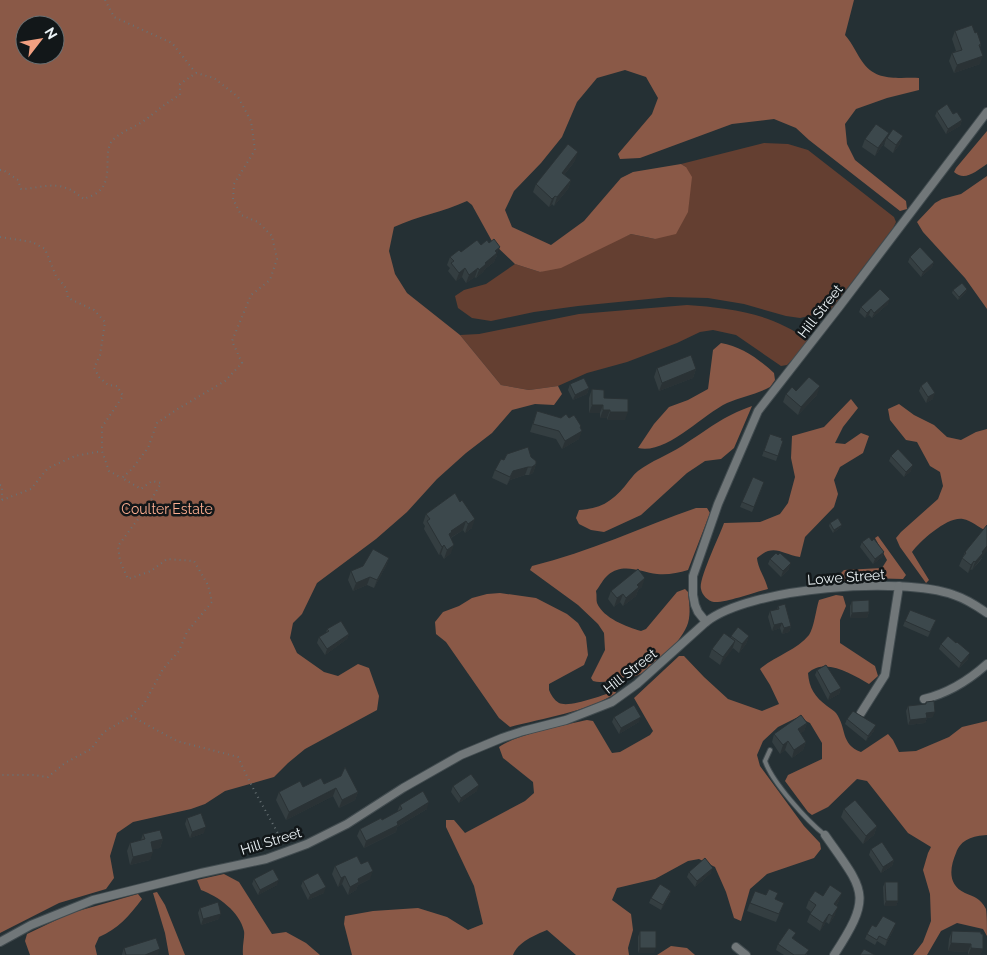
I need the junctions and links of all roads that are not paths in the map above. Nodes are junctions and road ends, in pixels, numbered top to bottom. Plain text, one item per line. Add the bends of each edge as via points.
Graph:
1 (987, 112) edge
2 (898, 586) junction
3 (987, 613) edge
4 (706, 622) junction
5 (987, 664) edge
6 (924, 699) dead end
7 (861, 713) edge
8 (770, 750) dead end
9 (825, 834) joint
10 (0, 942) edge
11 (736, 947) dead end
12 (746, 955) edge
13 (834, 955) edge

1 - 4 street, Hill Street via 758,411 718,504 693,576 695,604
2 - 3 street, Lowe Street via 953,594
2 - 4 street, Lowe Street via 830,587 768,597 725,610
2 - 7 street via 885,675
4 - 10 street, Hill Street via 612,702 461,755 308,844 266,859 100,898 52,916
5 - 6 street via 952,690
8 - 9 lane via 765,761 778,784 812,825
9 - 13 street via 851,872 860,893 857,916
11 - 12 street

